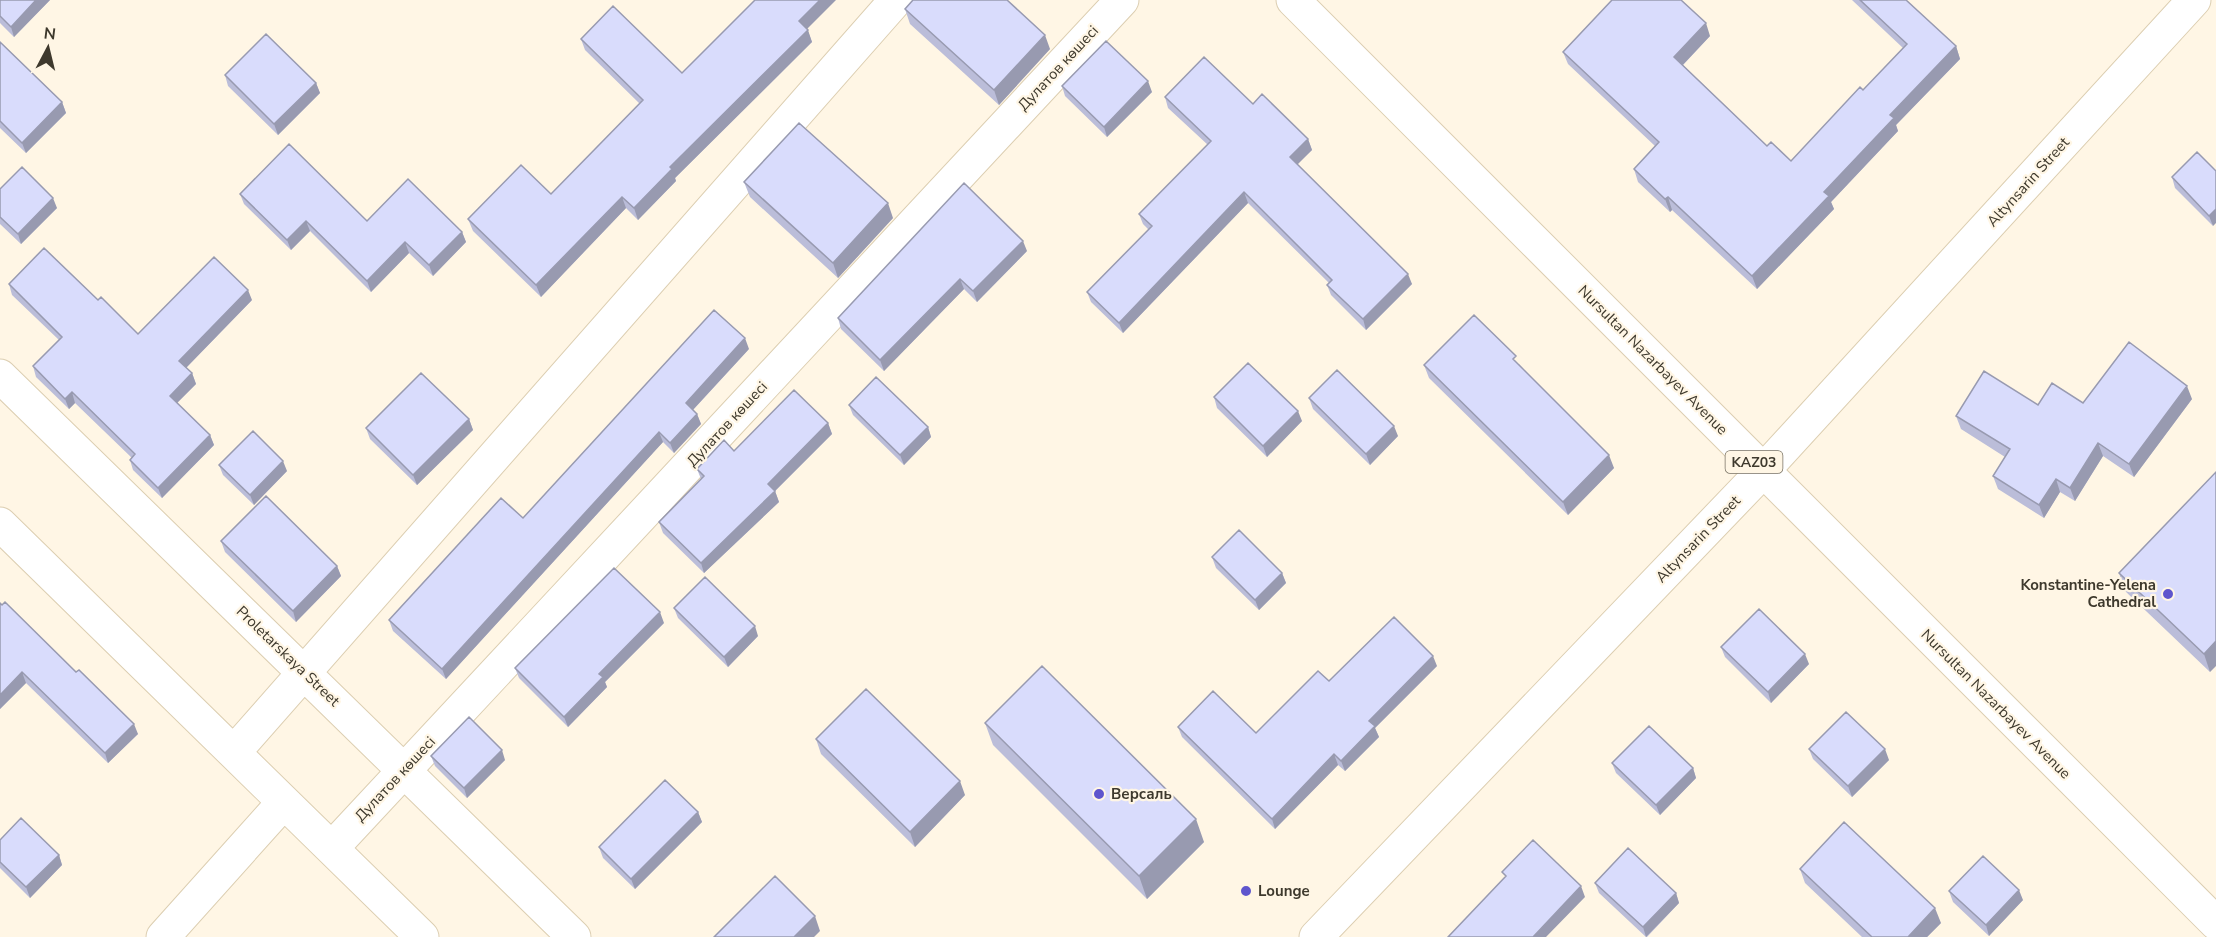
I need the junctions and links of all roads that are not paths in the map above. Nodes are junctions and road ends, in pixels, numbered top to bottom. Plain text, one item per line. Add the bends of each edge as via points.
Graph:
1 (896, 0) edge
2 (1122, 0) edge
3 (1293, 0) edge
4 (2194, 0) edge
5 (0, 376) edge
6 (1763, 471) junction
7 (0, 524) edge
8 (305, 672) junction
9 (235, 751) junction
10 (404, 770) junction
11 (283, 803) junction
12 (332, 848) junction
13 (2216, 923) edge
14 (163, 937) edge
15 (422, 937) edge
16 (574, 937) edge
17 (1316, 937) edge

1 - 8 street
2 - 10 street, Дулатов көшесі
3 - 6 street, Nursultan Nazarbayev Avenue / KАZ03
4 - 6 street, Altynsarin Street
5 - 8 street, Proletarskaya Street
6 - 13 street, Nursultan Nazarbayev Avenue / KАZ03
6 - 17 street, Altynsarin Street
7 - 9 street
8 - 9 street
8 - 10 street, Proletarskaya Street
9 - 11 street
10 - 12 street, Дулатов көшесі
10 - 16 street, Proletarskaya Street
11 - 12 street
11 - 14 street
12 - 15 street

